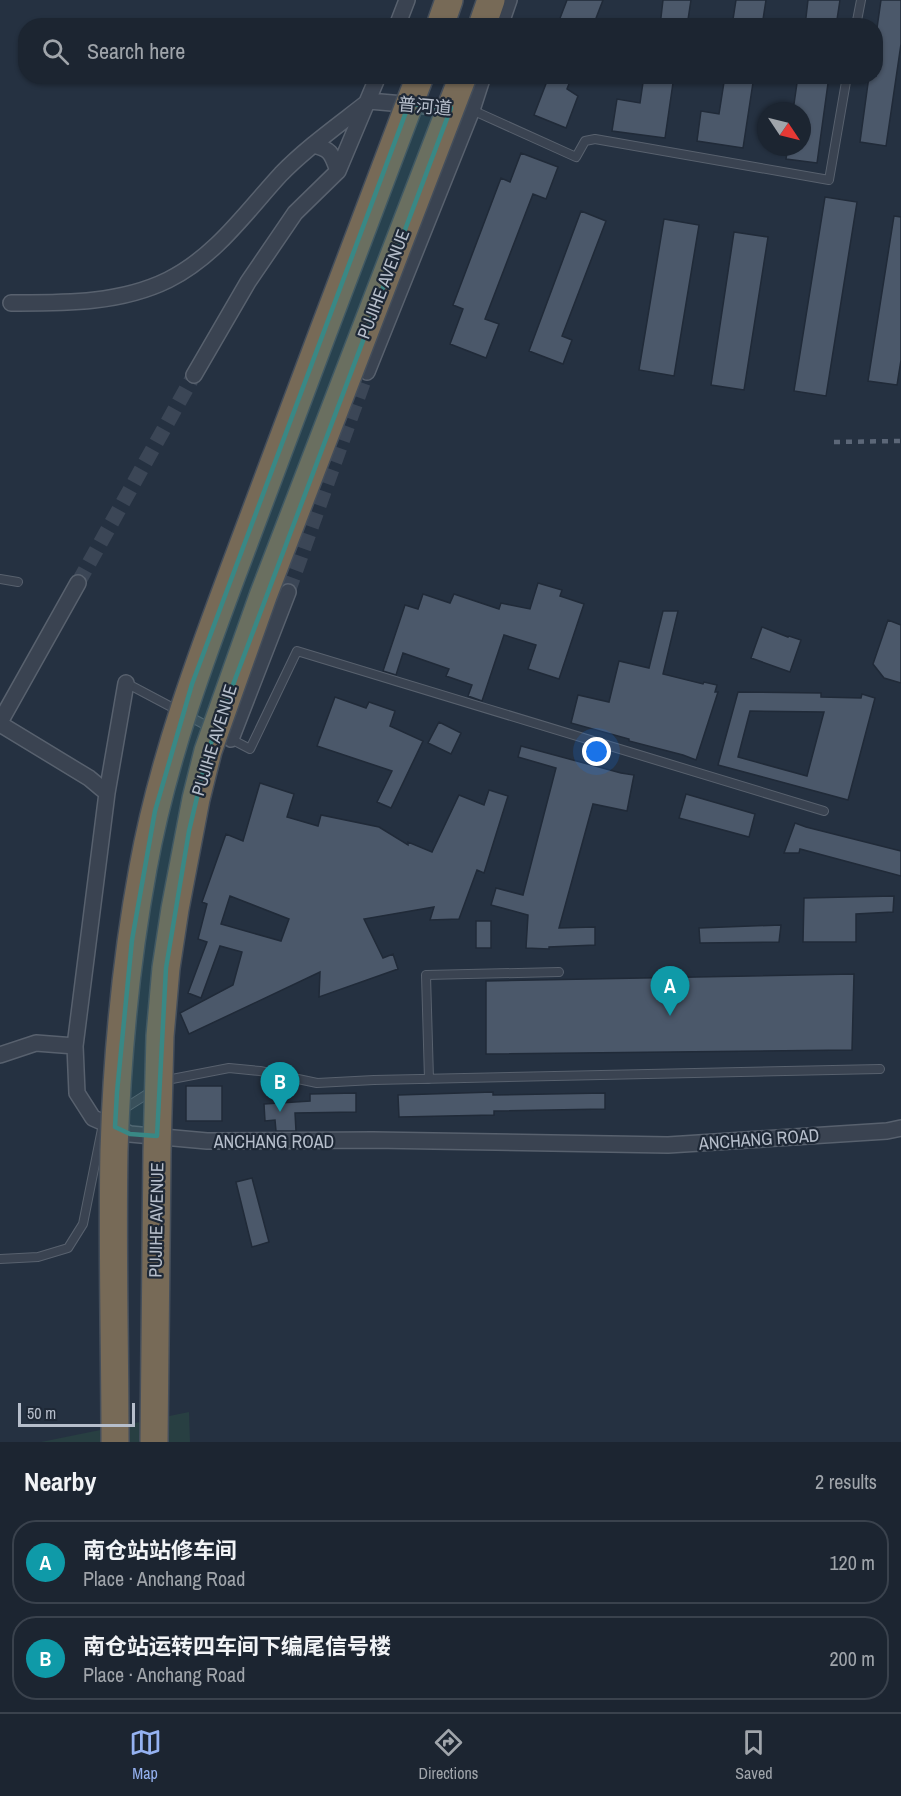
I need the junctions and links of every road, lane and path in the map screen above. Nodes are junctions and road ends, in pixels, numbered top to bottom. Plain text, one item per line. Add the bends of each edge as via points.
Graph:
1 (406, 0) edge
2 (449, 0) edge
3 (491, 0) edge
4 (509, 0) edge
5 (861, 0) edge
6 (400, 18) edge
7 (443, 18) edge
8 (485, 18) edge
9 (503, 18) edge
10 (858, 18) edge
11 (375, 84) edge
12 (417, 84) edge
13 (460, 84) edge
14 (480, 84) edge
15 (846, 84) edge
16 (369, 101) junction
17 (472, 110) junction
18 (312, 146) junction
19 (338, 171) junction
20 (4, 304) edge
21 (367, 372) tunnel mouth
22 (194, 375) tunnel mouth
23 (0, 579) edge
24 (18, 582) dead end
25 (78, 583) tunnel mouth
26 (288, 592) tunnel mouth
27 (126, 682) joint
28 (0, 723) edge
29 (231, 739) junction
30 (107, 793) junction
31 (824, 811) dead end
32 (559, 972) dead end
33 (75, 1046) junction
34 (0, 1055) edge
35 (880, 1069) dead end
36 (429, 1079) junction
37 (103, 1122) junction
38 (901, 1128) edge
39 (0, 1259) edge
40 (115, 1442) edge
41 (154, 1442) edge

1 - 6 street
2 - 7 highway
3 - 8 highway
4 - 9 street
5 - 10 lane
11 - 16 street, 普河道
12 - 40 highway, PUJIHE AVENUE, bridge via 192,684 155,811 132,940 117,1092
13 - 41 highway, PUJIHE AVENUE, bridge via 263,596 211,741 196,799 175,909 162,1017
14 - 17 street, 普河道
15 - 17 lane via 829,180 595,139 585,141 576,157
16 - 17 street, 普河道
16 - 18 street
16 - 19 street
17 - 21 street
18 - 19 street via 330,152
18 - 20 street via 283,172 215,248 168,280 119,296
19 - 22 street via 290,221 248,282
23 - 24 lane
25 - 28 street
26 - 29 street
27 - 29 lane
27 - 30 street, ANCHANG ROAD
28 - 30 street
29 - 31 lane via 250,749 297,651
30 - 33 street, ANCHANG ROAD
32 - 36 lane via 426,975
33 - 34 street via 36,1043
33 - 37 street, ANCHANG ROAD via 77,1093 93,1118
35 - 36 lane
36 - 37 lane via 317,1083 229,1068 172,1079
37 - 38 street, ANCHANG ROAD via 130,1134 207,1141 668,1145
37 - 39 lane via 83,1224 68,1248 38,1257

